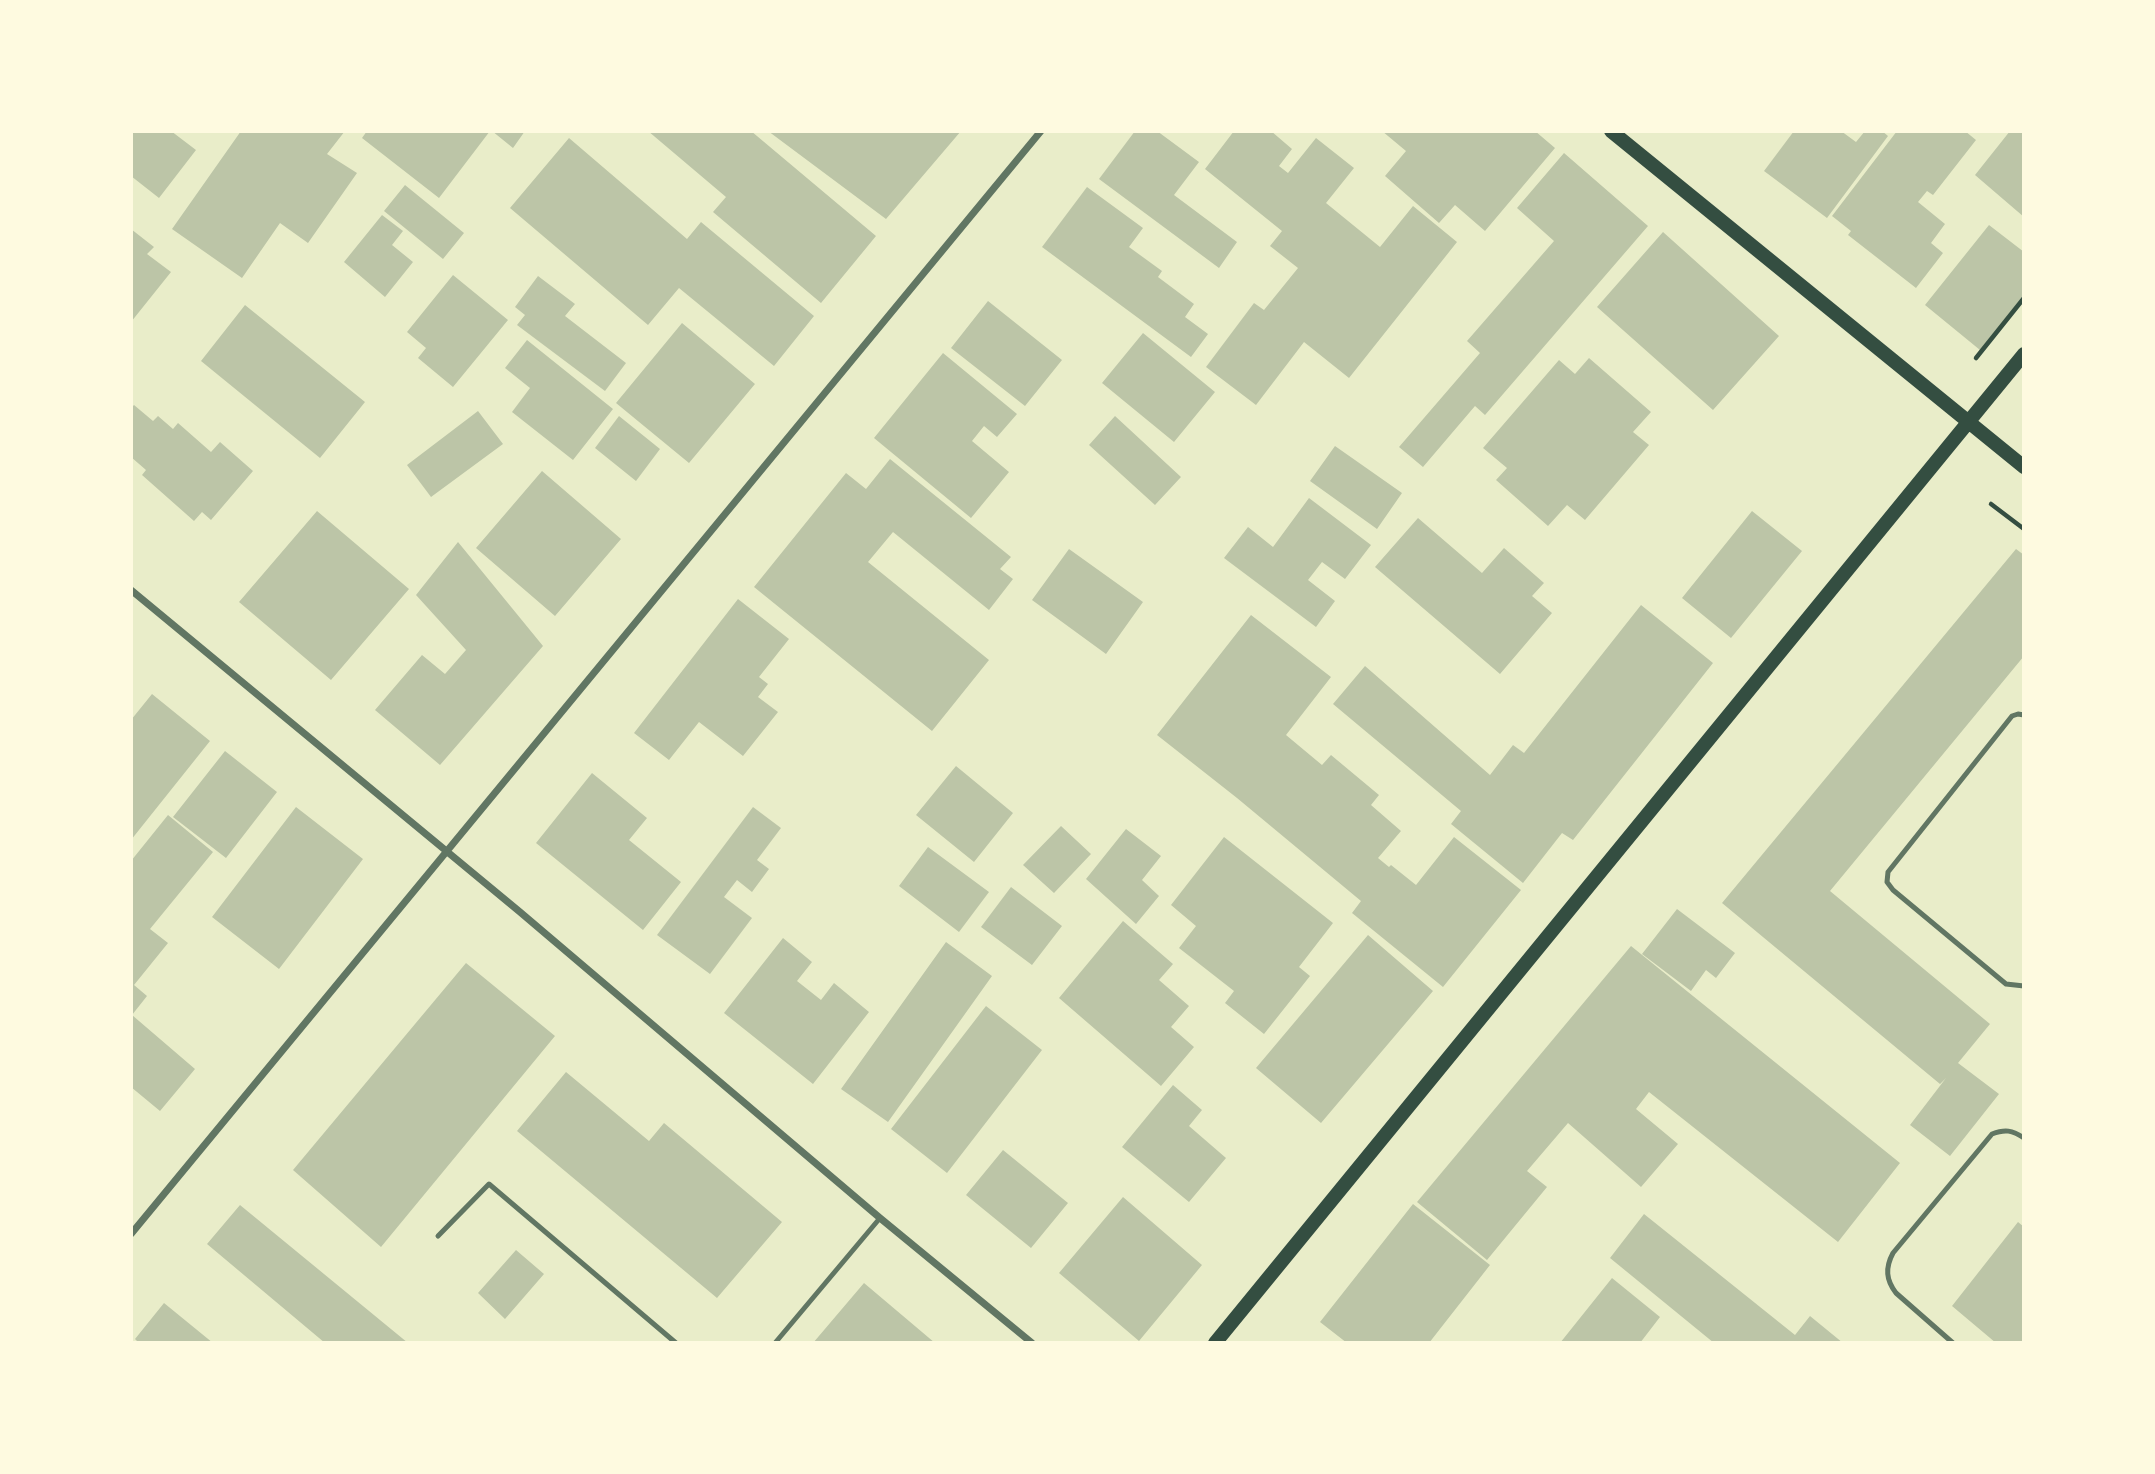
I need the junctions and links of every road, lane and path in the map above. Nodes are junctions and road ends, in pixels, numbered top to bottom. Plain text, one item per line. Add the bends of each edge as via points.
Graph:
1 (1041, 131) edge
2 (1611, 131) edge
3 (2024, 298) edge
4 (2024, 354) edge
5 (1976, 358) dead end
6 (1969, 421) junction
7 (2024, 467) edge
8 (1992, 503) dead end
9 (2024, 529) edge
10 (131, 590) edge
11 (2024, 715) edge
12 (447, 852) junction
13 (2024, 986) edge
14 (2024, 1138) edge
15 (880, 1218) junction
16 (131, 1234) edge
17 (438, 1236) dead end
18 (676, 1343) edge
19 (775, 1343) edge
20 (1032, 1343) edge
21 (1215, 1343) edge
22 (1952, 1343) edge

1 - 12 street
2 - 6 main road
3 - 5 path
4 - 6 main road
6 - 7 main road
6 - 21 main road
8 - 9 path
10 - 12 street
11 - 13 lane via 2012,716 1888,872 1887,882 2006,984
12 - 15 street
12 - 16 street
14 - 22 lane via 2002,1130 1992,1134 1888,1262 1889,1284 1896,1293
15 - 19 lane
15 - 20 street
17 - 18 lane via 489,1184

